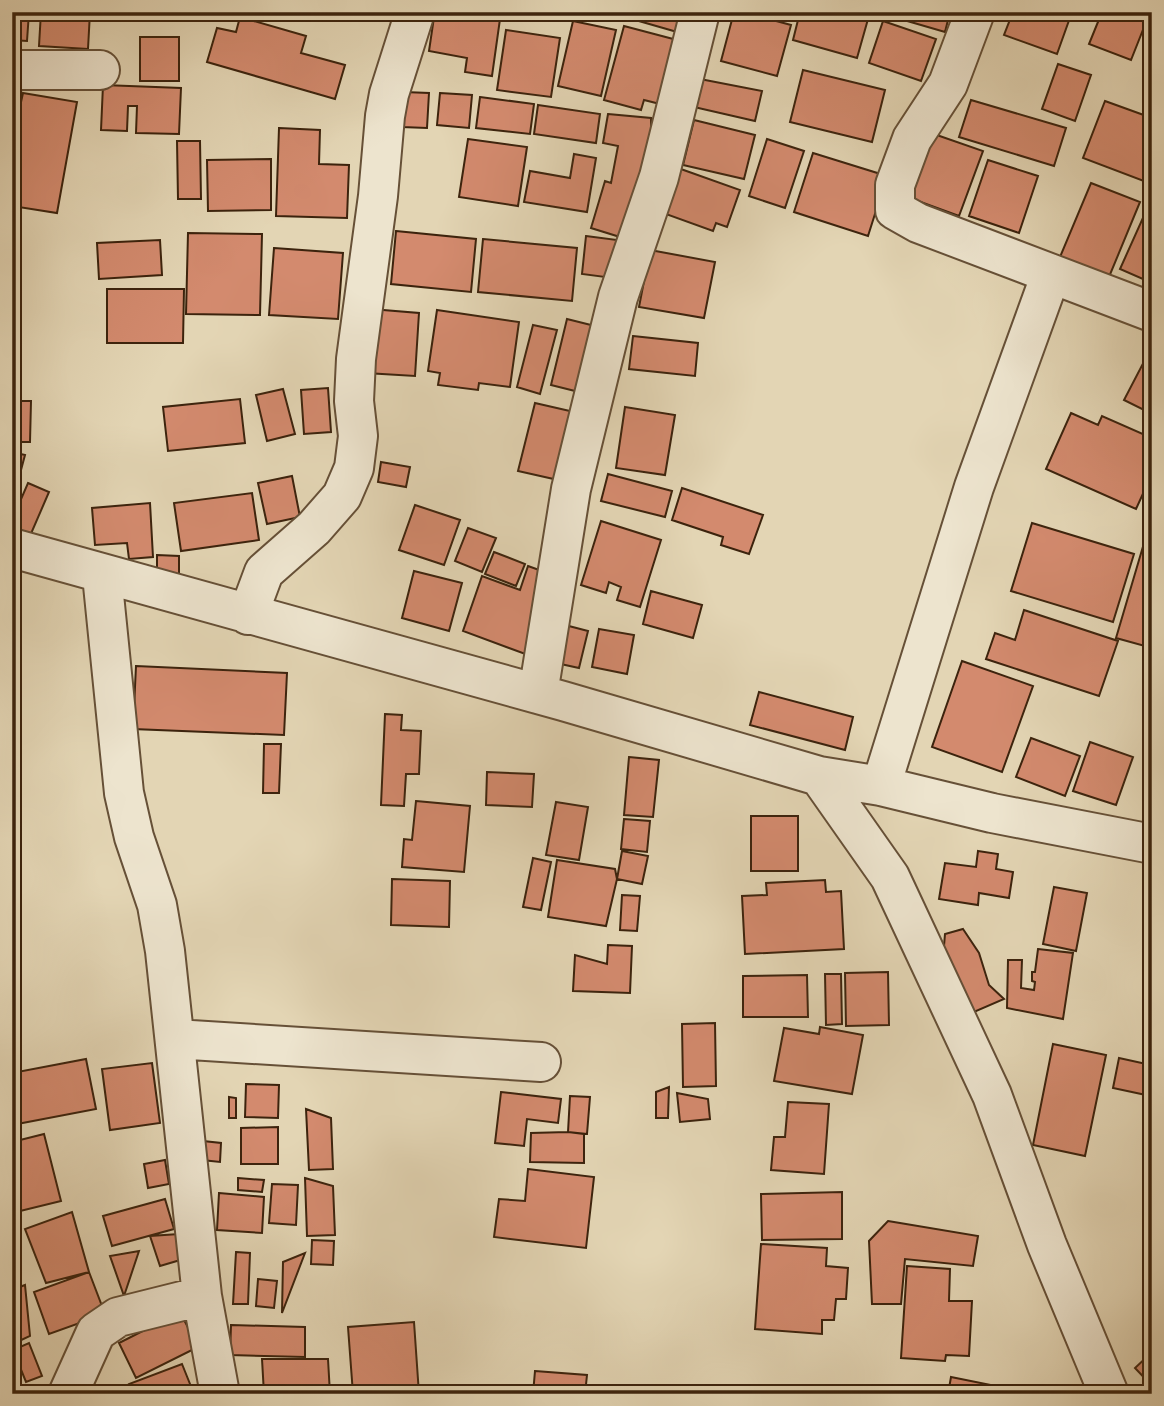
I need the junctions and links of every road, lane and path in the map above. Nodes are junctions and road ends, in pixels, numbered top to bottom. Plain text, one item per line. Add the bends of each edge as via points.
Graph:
1 (415, 12) edge
2 (699, 12) edge
3 (975, 12) edge
4 (12, 69) edge
5 (100, 69) dead end
6 (1051, 274) junction
7 (1152, 312) edge
8 (12, 548) edge
9 (102, 575) junction
10 (247, 615) junction
11 (538, 694) junction
12 (819, 776) junction
13 (881, 786) junction
14 (1152, 844) edge
15 (175, 1039) junction
16 (541, 1062) dead end
17 (202, 1296) junction
18 (68, 1394) edge
19 (220, 1394) edge
20 (1109, 1394) edge

1 - 10 street via 385,116 356,359 354,468 342,496 264,572
2 - 11 street via 659,177 618,297 574,477
3 - 6 street via 948,84 912,139 895,186 895,210
4 - 5 street
6 - 7 street
6 - 13 street via 974,487
8 - 9 street
9 - 10 street
9 - 15 street via 124,793 157,905
10 - 11 street
11 - 12 street
12 - 13 street
12 - 20 street via 890,877 987,1084
13 - 14 street
15 - 16 street
15 - 17 street
17 - 18 street via 118,1317 96,1332
17 - 19 street

